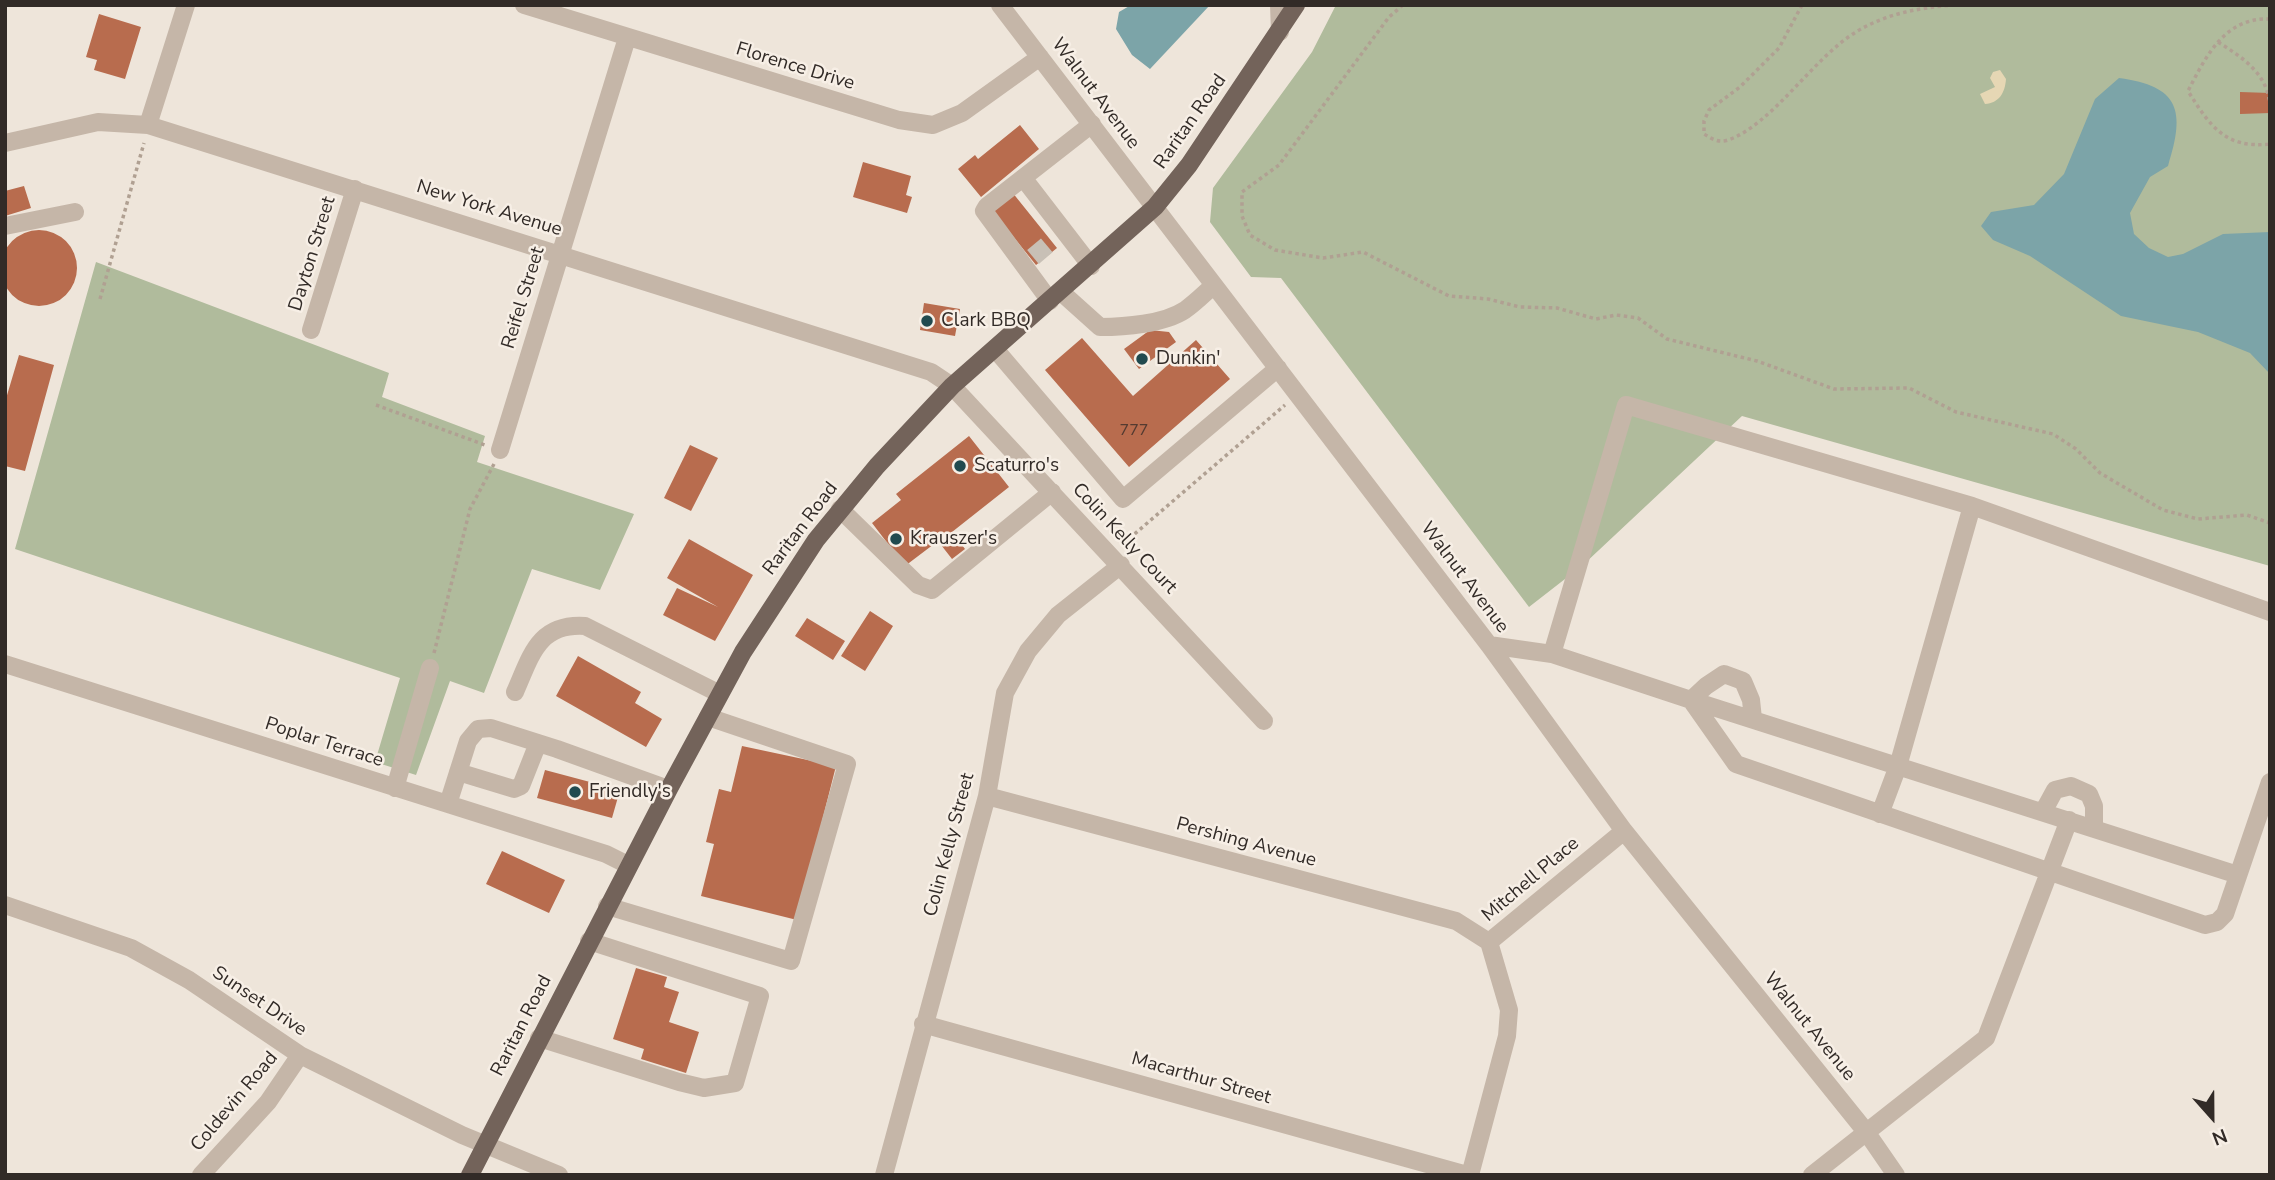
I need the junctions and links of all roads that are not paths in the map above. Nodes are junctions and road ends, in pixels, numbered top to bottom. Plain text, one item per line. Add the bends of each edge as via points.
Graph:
1 (186, 5) edge
2 (524, 5) edge
3 (1000, 5) edge
4 (1279, 5) edge
5 (1296, 5) edge
6 (1280, 32) junction
7 (627, 38) junction
8 (1040, 57) junction
9 (1092, 124) junction
10 (148, 125) junction
11 (5, 143) edge
12 (1024, 179) junction
13 (355, 190) junction
14 (1155, 207) junction
15 (75, 212) dead end
16 (5, 226) edge
17 (559, 253) junction
18 (1091, 266) junction
19 (1214, 285) junction
20 (1056, 296) junction
21 (311, 330) dead end
22 (995, 349) junction
23 (1278, 368) junction
24 (952, 386) junction
25 (500, 450) road end
26 (1052, 492) junction
27 (1972, 506) junction
28 (840, 509) junction
29 (1116, 559) junction
30 (2270, 612) edge
31 (1489, 645) junction
32 (1552, 654) junction
33 (5, 664) edge
34 (430, 668) road end
35 (515, 692) dead end
36 (720, 694) junction
37 (1691, 700) junction
38 (708, 718) junction
39 (1753, 719) junction
40 (1264, 721) dead end
41 (538, 743) junction
42 (1898, 766) junction
43 (458, 772) junction
44 (2270, 782) edge
45 (395, 788) junction
46 (668, 789) junction
47 (987, 796) junction
48 (447, 804) junction
49 (2043, 812) junction
50 (1880, 814) junction
51 (2069, 820) junction
52 (2094, 829) junction
53 (1624, 831) junction
54 (628, 865) junction
55 (2051, 872) junction
56 (2238, 875) junction
57 (5, 905) edge
58 (607, 906) junction
59 (589, 941) junction
60 (1489, 943) junction
61 (923, 1024) junction
62 (539, 1038) junction
63 (300, 1055) junction
64 (1867, 1133) junction
65 (485, 1145) junction
66 (201, 1175) edge
67 (470, 1175) edge
68 (559, 1175) edge
69 (884, 1175) edge
70 (1468, 1175) edge
71 (1812, 1175) edge
72 (1896, 1175) edge

1 - 10 street
2 - 7 street, Florence Drive
3 - 8 street, Walnut Avenue
4 - 6 street
5 - 6 main road, Raritan Road
6 - 14 main road, Raritan Road
7 - 8 street, Florence Drive via 899,120 933,125 962,113
7 - 17 street, Reifel Street
8 - 9 street, Walnut Avenue
9 - 12 street
9 - 14 street, Walnut Avenue
10 - 11 street, New York Avenue via 98,122
10 - 13 street, New York Avenue
12 - 18 street via 1059,236
12 - 20 street via 984,211
13 - 17 street, New York Avenue
13 - 21 street, Dayton Street
14 - 18 main road, Raritan Road
14 - 19 street, Walnut Avenue
15 - 16 street
17 - 24 street, New York Avenue via 918,366
17 - 25 street, Reifel Street
18 - 20 main road, Raritan Road
19 - 20 street via 1185,310 1129,327 1100,327
19 - 23 street, Walnut Avenue
20 - 22 main road, Raritan Road
22 - 23 street via 1123,499
22 - 24 main road, Raritan Road
23 - 31 street, Walnut Avenue
24 - 26 street, Colin Kelly Court
24 - 28 main road, Raritan Road
26 - 28 street via 932,590 918,585
26 - 29 street, Colin Kelly Court
27 - 30 street
27 - 32 street via 1626,405
27 - 42 street
28 - 36 main road, Raritan Road via 791,575
29 - 40 street, Colin Kelly Court
29 - 47 street, Colin Kelly Street via 1028,651 1005,693
31 - 32 street
31 - 53 street, Walnut Avenue
32 - 37 street
33 - 45 street, Poplar Terrace
34 - 45 street
35 - 36 street via 536,642 575,625
36 - 38 main road, Raritan Road
37 - 39 street
37 - 39 street via 1724,674 1743,681
37 - 50 street via 1736,764
38 - 46 main road, Raritan Road
38 - 58 street via 847,764 791,961
39 - 42 street
41 - 43 street via 491,728 478,729 468,741
41 - 43 street via 521,786 514,789
41 - 46 street
42 - 49 street
42 - 50 street
43 - 48 street
44 - 56 street
45 - 48 street, Poplar Terrace
46 - 54 main road, Raritan Road
47 - 60 street, Pershing Avenue via 1456,921
47 - 61 street, Colin Kelly Street
48 - 54 street, Poplar Terrace
49 - 51 street
49 - 52 street via 2055,790 2071,786 2089,794
50 - 55 street
51 - 52 street
51 - 55 street
52 - 56 street
53 - 60 street, Mitchell Place
53 - 64 street, Walnut Avenue
54 - 58 main road, Raritan Road
55 - 56 street via 2205,926 2225,914
55 - 64 street via 1986,1038
57 - 63 street, Sunset Drive via 131,948 189,980
58 - 59 main road, Raritan Road
59 - 62 main road, Raritan Road
59 - 62 street via 760,996 735,1083 704,1087 679,1082
60 - 70 street, Mitchell Place via 1506,998 1507,1036
61 - 69 street, Colin Kelly Street
61 - 70 street, Macarthur Street
62 - 65 main road, Raritan Road
63 - 65 street, Sunset Drive
63 - 66 street, Coldevin Road via 273,1096
64 - 71 street
64 - 72 street, Walnut Avenue
65 - 67 main road, Raritan Road
65 - 68 street, Sunset Drive

